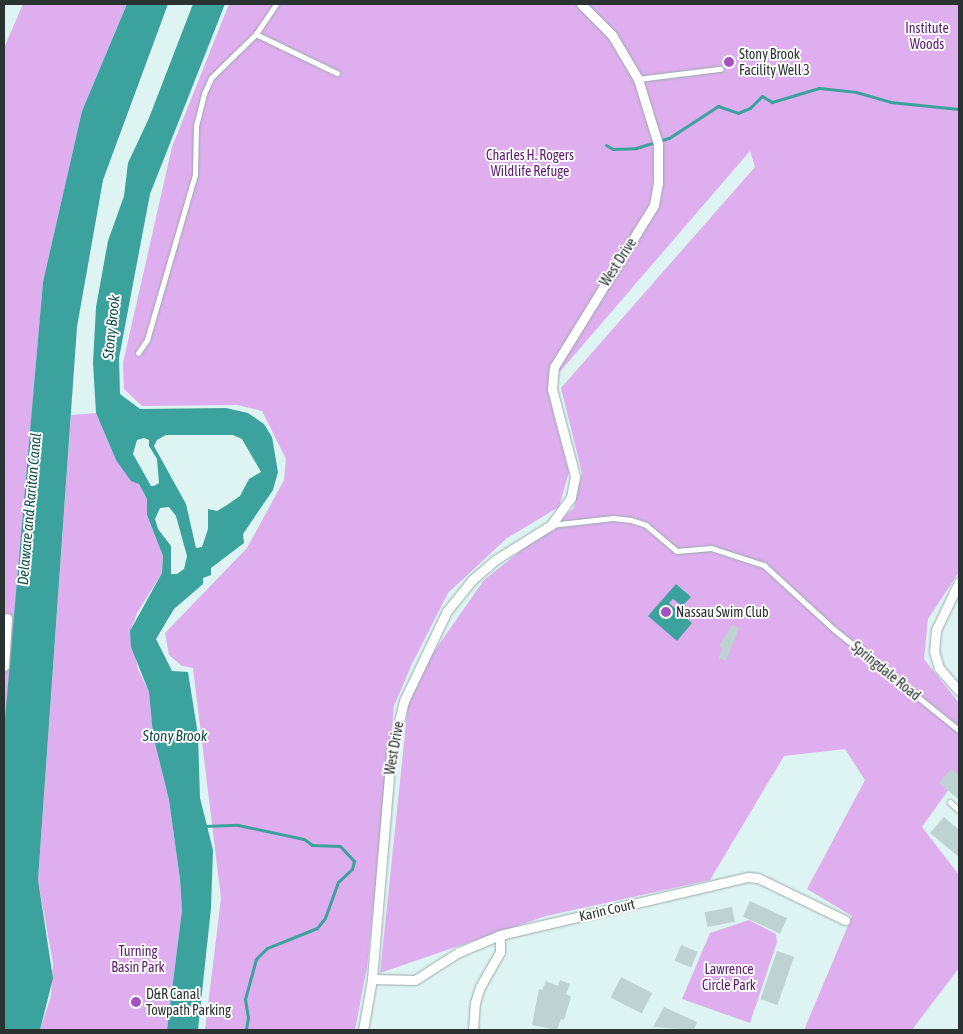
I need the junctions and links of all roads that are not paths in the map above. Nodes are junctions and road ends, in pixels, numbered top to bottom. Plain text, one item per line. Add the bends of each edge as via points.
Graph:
1 (276, 4) edge
2 (581, 4) edge
3 (256, 34) junction
4 (720, 69) dead end
5 (337, 73) dead end
6 (638, 80) junction
7 (138, 353) dead end
8 (551, 525) junction
9 (959, 582) edge
10 (814, 611) joint
11 (7, 618) dead end
12 (4, 666) edge
13 (959, 691) edge
14 (959, 730) edge
15 (950, 802) dead end
16 (959, 810) edge
17 (845, 920) dead end
18 (500, 935) junction
19 (372, 979) junction
20 (363, 1030) edge
21 (473, 1030) edge

1 - 3 lane
2 - 6 street, West Drive via 612,35
3 - 5 lane
3 - 7 lane via 222,65 204,94 196,126 195,175 147,340
4 - 6 lane
6 - 8 street, West Drive via 657,141 658,183 654,204 554,367 552,389 576,476 567,505
8 - 10 lane, West Drive via 613,518 631,520 646,525 677,551 711,548 764,565
8 - 19 street, West Drive via 503,555 472,580 448,611 404,701 390,754
9 - 13 street via 939,622 934,651 939,668
10 - 14 lane, Springdale Road
11 - 12 street
15 - 16 lane
17 - 18 street, Karin Court via 758,878 748,877
18 - 19 street, Karin Court via 458,952 415,980
18 - 21 street via 500,952 480,986 475,1003
19 - 20 street, West Drive

